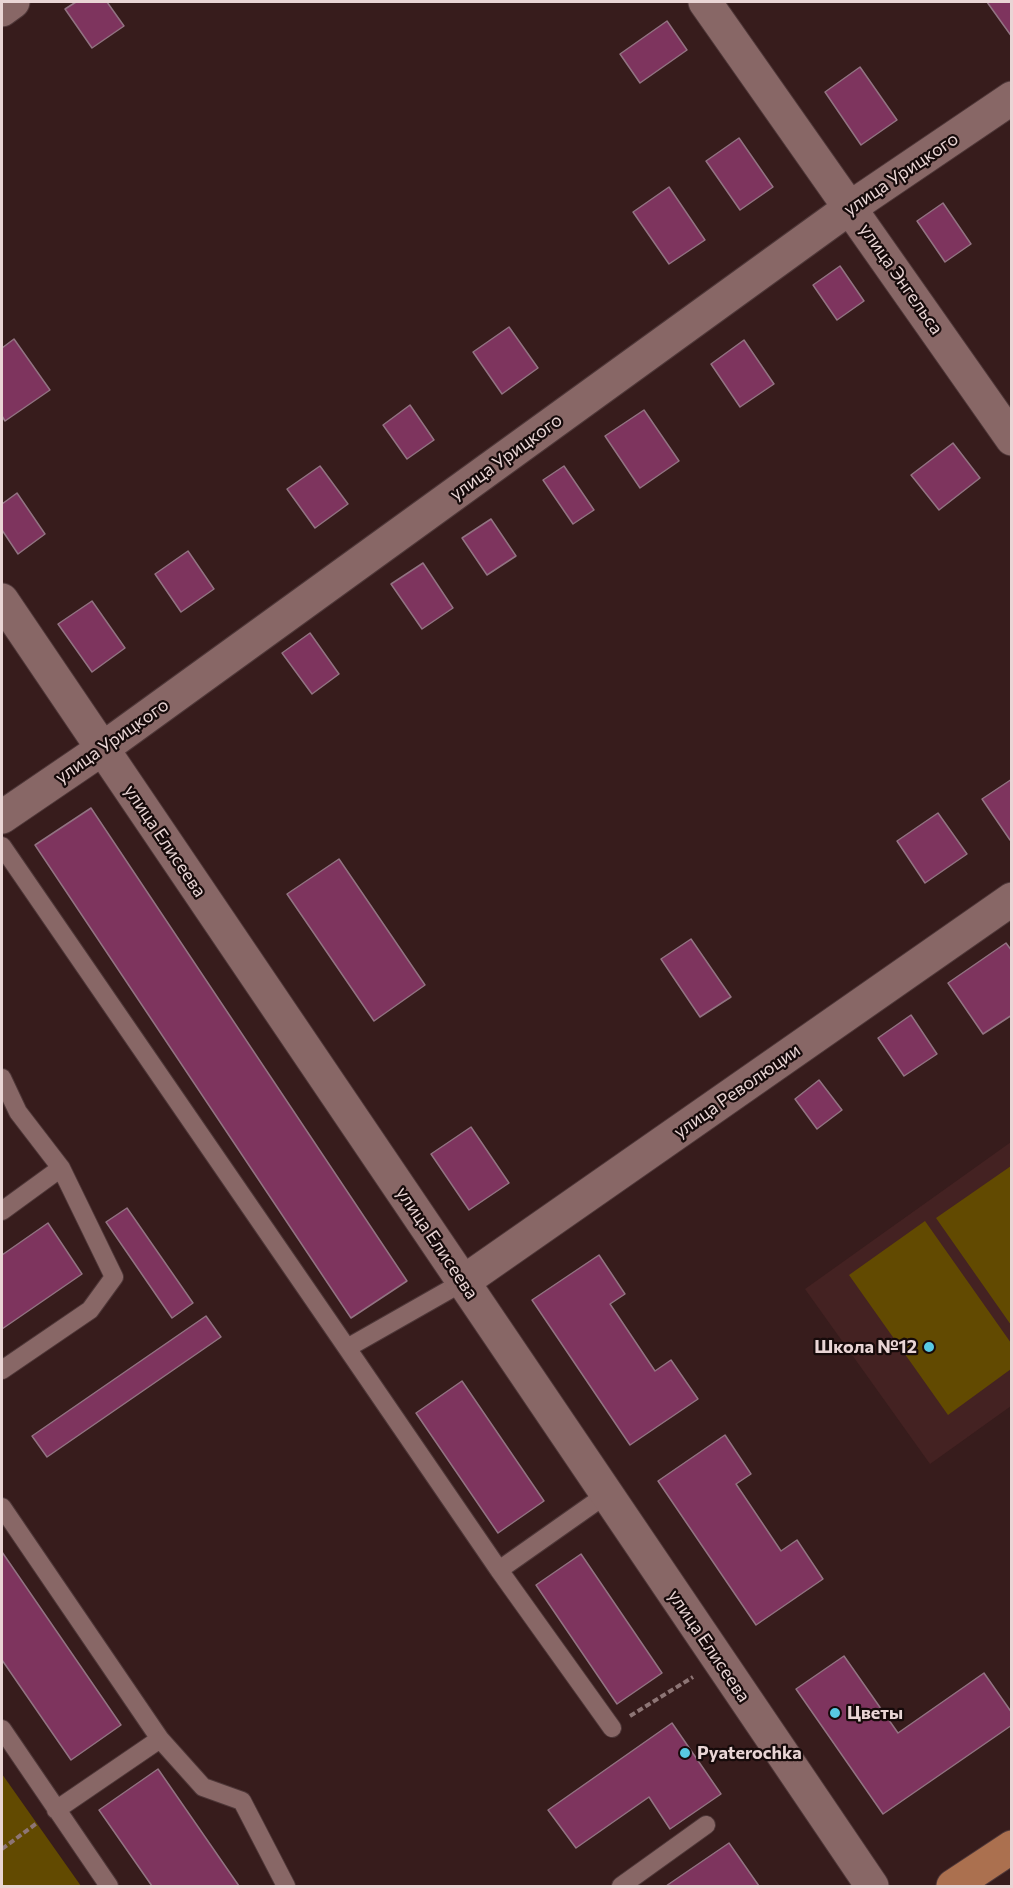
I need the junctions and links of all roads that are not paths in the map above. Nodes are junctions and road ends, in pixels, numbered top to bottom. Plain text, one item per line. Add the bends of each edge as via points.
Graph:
1 (13, 2) edge
2 (705, 2) edge
3 (2, 10) edge
4 (1011, 98) edge
5 (851, 207) junction
6 (1011, 439) edge
7 (2, 600) edge
8 (102, 749) junction
9 (2, 817) edge
10 (2, 846) edge
11 (1011, 899) edge
12 (2, 1078) edge
13 (62, 1168) junction
14 (2, 1211) edge
15 (464, 1282) junction
16 (347, 1348) junction
17 (2, 1370) edge
18 (607, 1494) junction
19 (2, 1507) edge
20 (499, 1570) junction
21 (612, 1728) road end
22 (2, 1729) edge
23 (160, 1739) junction
24 (56, 1809) junction
25 (706, 1826) dead end
26 (1011, 1847) edge
27 (109, 1887) edge
28 (286, 1887) edge
29 (621, 1887) edge
30 (872, 1887) edge
31 (953, 1887) edge

1 - 3 street
2 - 5 street, улица Энгельса
4 - 5 street, улица Урицкого
5 - 6 street, улица Энгельса
5 - 8 street, улица Урицкого
7 - 8 street, улица Елисеева
8 - 9 street, улица Урицкого
8 - 15 street, улица Елисеева
10 - 16 lane
11 - 15 street, улица Революции
12 - 13 lane via 18,1112
13 - 14 lane
13 - 17 lane via 114,1277 90,1310
15 - 16 lane
15 - 18 street, улица Елисеева
16 - 20 lane
18 - 20 lane
18 - 30 street, улица Елисеева
19 - 23 lane
20 - 21 lane
22 - 24 lane
23 - 24 lane
23 - 28 lane via 203,1787 242,1801
24 - 27 lane
25 - 29 lane
26 - 31 main road

